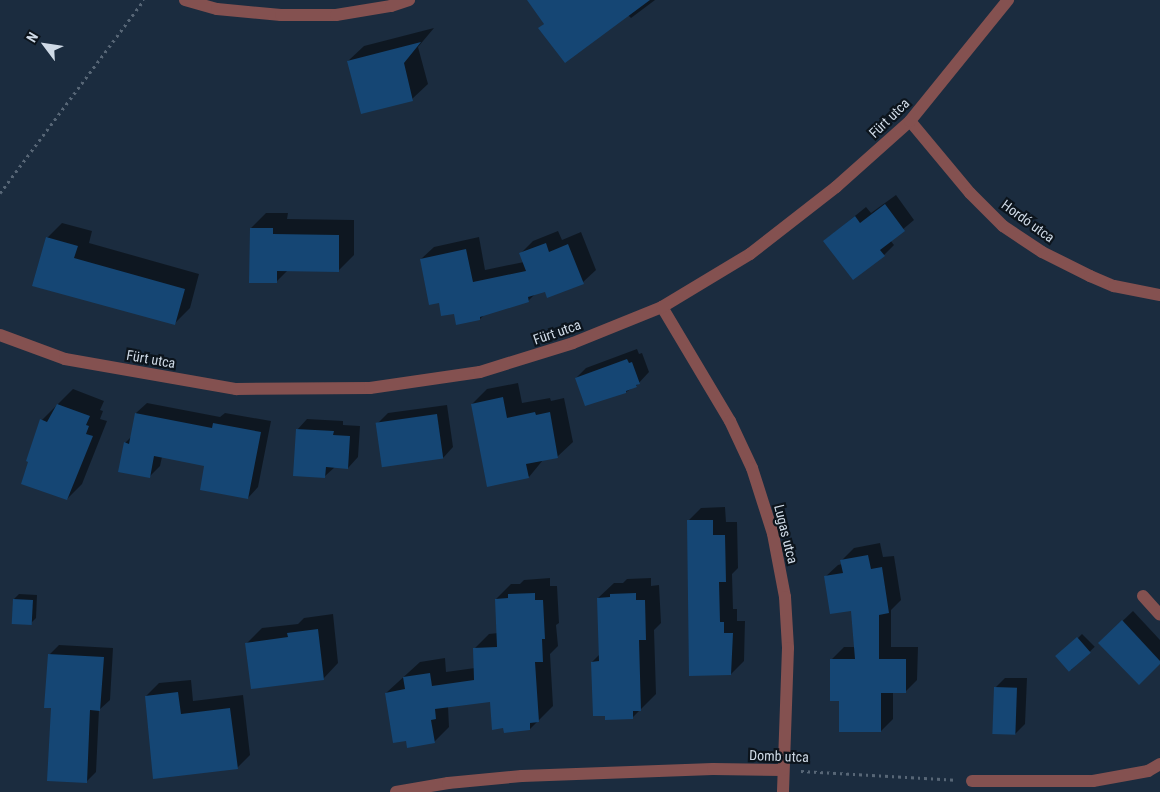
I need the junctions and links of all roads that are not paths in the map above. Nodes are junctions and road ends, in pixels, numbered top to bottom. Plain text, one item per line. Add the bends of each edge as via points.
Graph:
1 (186, 0) edge
2 (410, 0) edge
3 (1008, 0) edge
4 (910, 121) junction
5 (1160, 296) edge
6 (662, 307) junction
7 (0, 335) edge
8 (1142, 596) dead end
9 (1160, 615) edge
10 (1160, 764) edge
11 (783, 770) junction
12 (972, 780) road end
13 (396, 792) edge
14 (783, 792) edge

1 - 2 street via 217,9 281,15 336,15
3 - 4 street, Fürt utca
4 - 5 street, Hordó utca via 970,193 1003,226 1082,273 1114,286
4 - 6 street, Fürt utca via 836,187 750,254
6 - 7 street, Fürt utca via 573,343 480,372 370,388 236,389 65,359
6 - 11 street, Lugas utca via 730,421 752,468 773,534 784,597 788,648
8 - 9 street
10 - 12 street via 1148,770 1094,781
11 - 13 street, Domb utca via 713,769 522,776
11 - 14 street, Lugas utca

